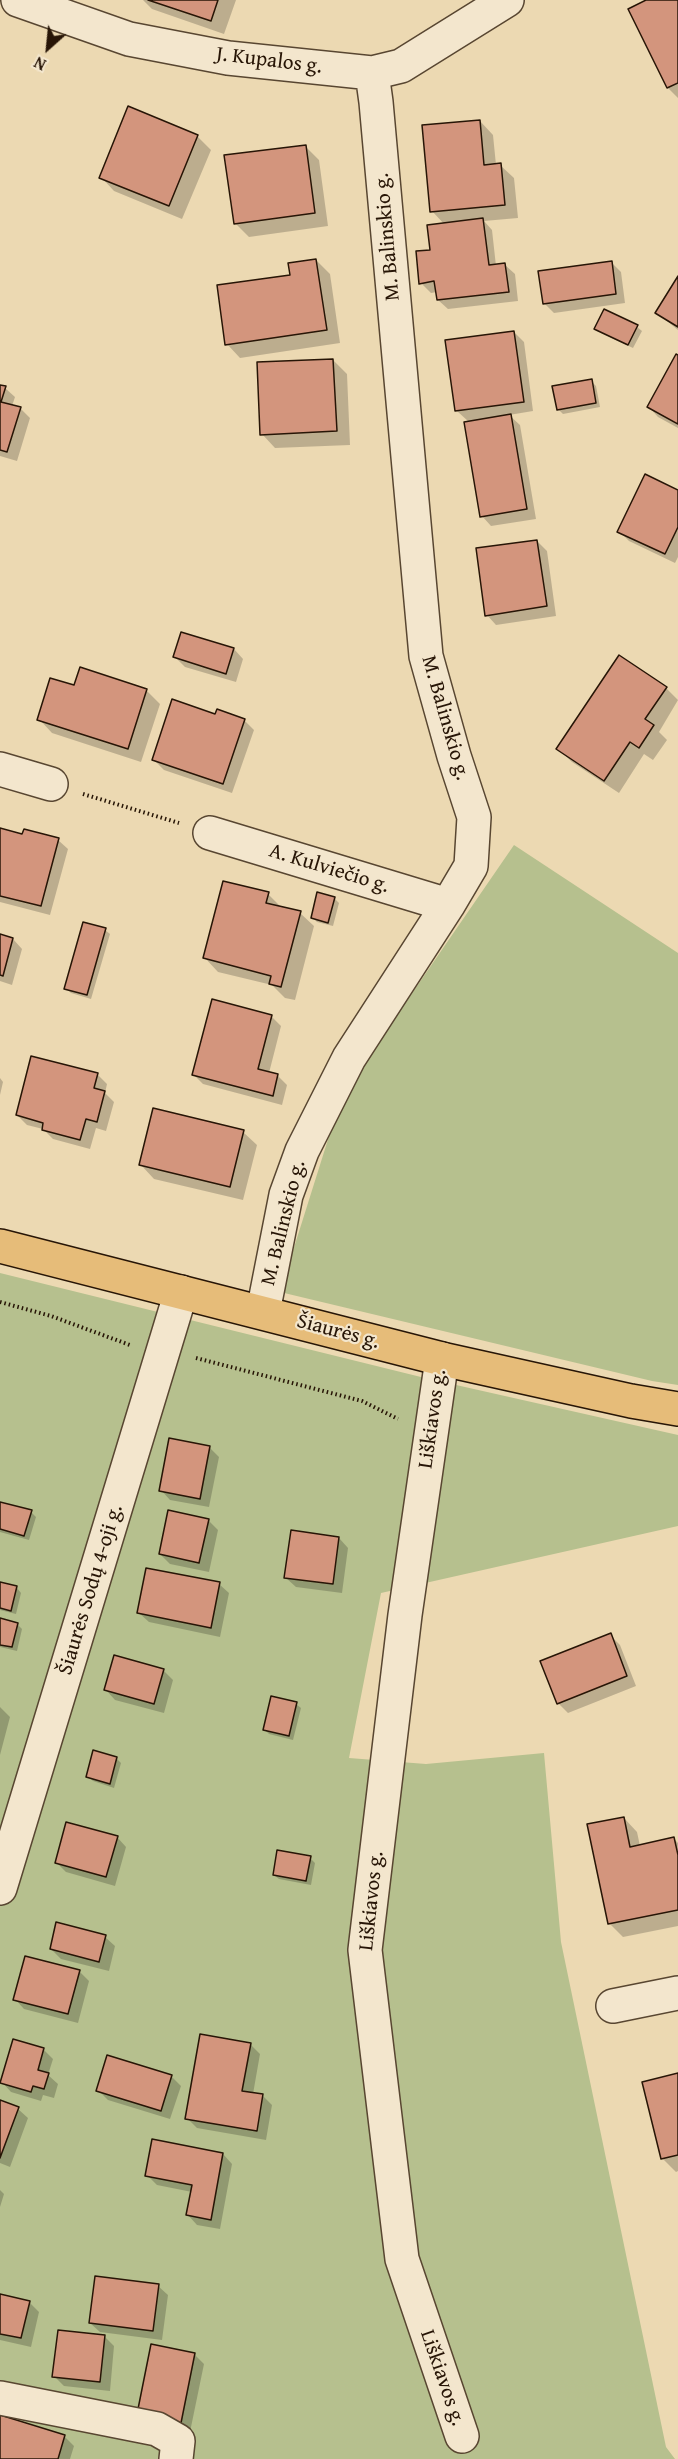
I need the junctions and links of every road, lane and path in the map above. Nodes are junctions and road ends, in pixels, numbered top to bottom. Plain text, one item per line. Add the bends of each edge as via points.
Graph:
1 (18, 0) edge
2 (507, 0) edge
3 (372, 73) junction
4 (0, 769) edge
5 (51, 784) joint
6 (210, 832) joint
7 (448, 905) junction
8 (0, 1246) edge
9 (181, 1293) junction
10 (0, 1302) edge
11 (263, 1312) junction
12 (164, 1350) junction
13 (442, 1359) junction
14 (678, 1409) edge
15 (431, 1436) junction
16 (0, 1888) edge
17 (678, 1993) edge
18 (613, 2006) dead end
19 (0, 2398) edge
20 (462, 2436) dead end
21 (176, 2459) edge

1 - 3 street, J. Kupalos g. via 129,39 228,58
2 - 3 street, J. Kupalos g. via 400,66
3 - 7 street, M. Balinskio g. via 426,656 474,817 471,866
4 - 5 street
5 - 6 path
6 - 7 street, A. Kulviečio g.
7 - 11 street, M. Balinskio g. via 350,1058 302,1150 286,1195
8 - 9 main road, Šiaurės g.
9 - 11 main road, Šiaurės g.
9 - 12 street, Šiaurės Sodų 4-oji g.
10 - 12 path via 51,1316 123,1344
11 - 13 main road, Šiaurės g.
12 - 15 path via 362,1401
12 - 16 street, Šiaurės Sodų 4-oji g.
13 - 14 main road, Šiaurės g.
13 - 15 street, Liškiavos g.
15 - 20 street, Liškiavos g. via 365,1950 402,2259
17 - 18 street
19 - 21 street via 157,2429 178,2441

